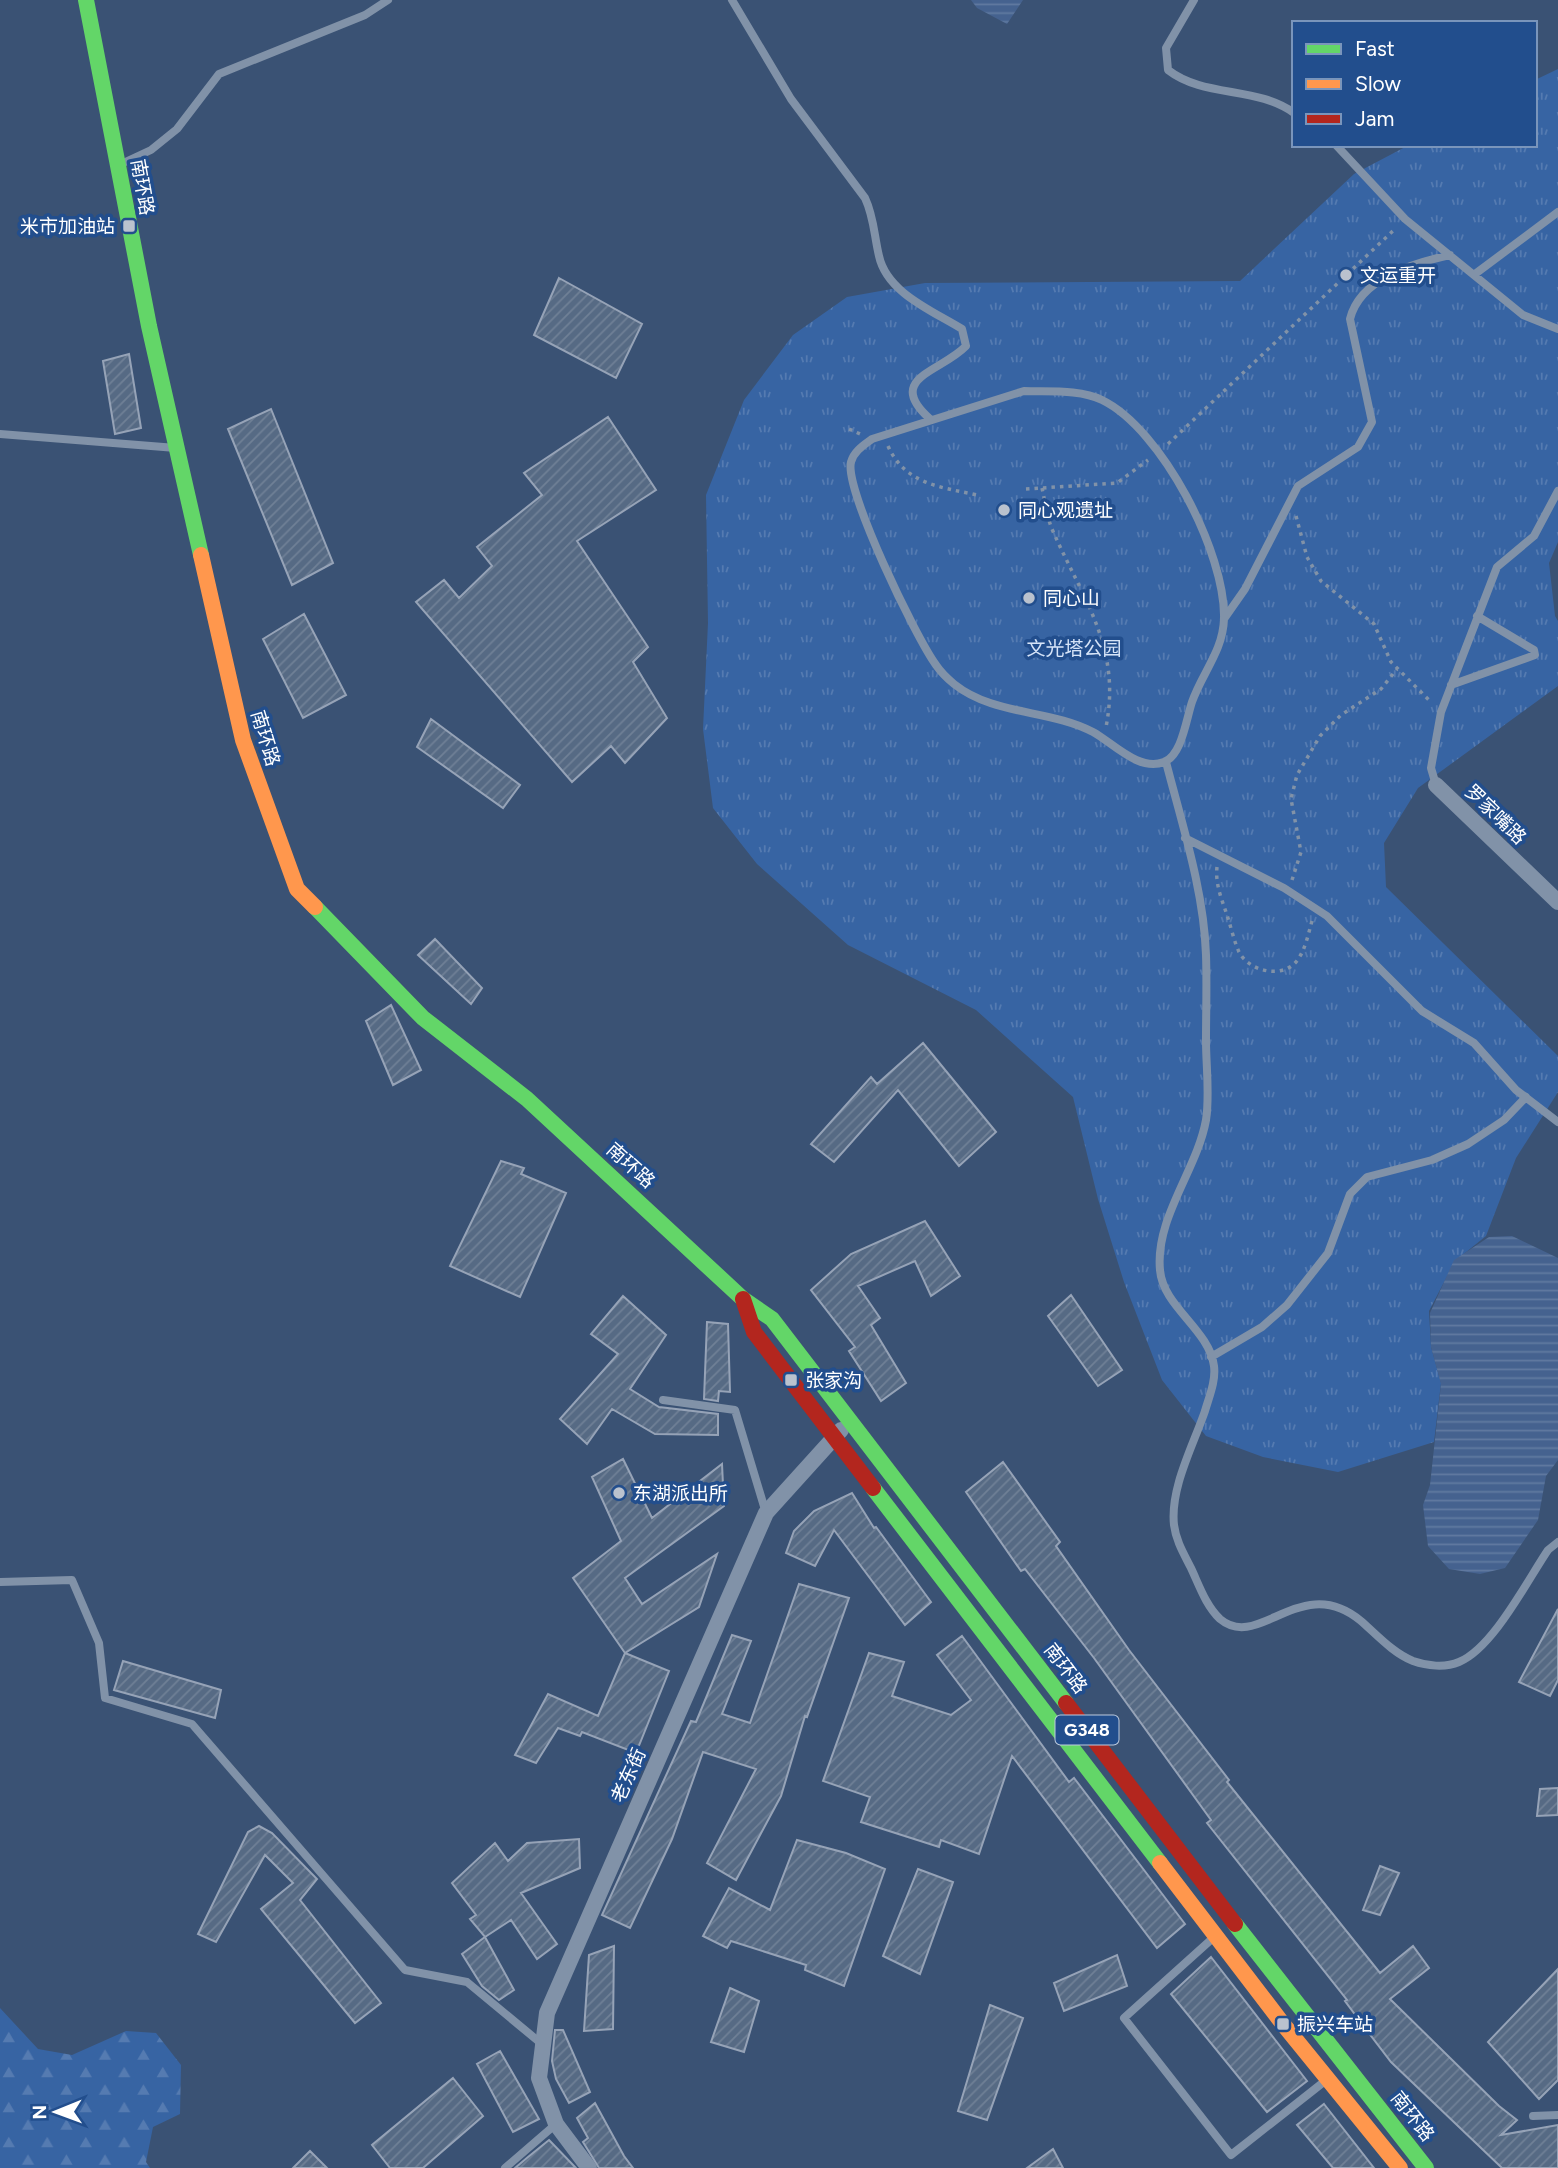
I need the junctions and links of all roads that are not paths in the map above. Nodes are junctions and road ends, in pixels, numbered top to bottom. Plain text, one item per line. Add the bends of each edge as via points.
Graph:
1 (86, 0) edge
2 (388, 0) edge
3 (732, 0) edge
4 (1195, 0) edge
5 (1292, 111) edge
6 (1338, 147) edge
7 (118, 166) junction
8 (1558, 212) edge
9 (1450, 255) junction
10 (1475, 275) junction
11 (1558, 329) edge
12 (930, 419) junction
13 (0, 434) edge
14 (176, 448) junction
15 (1558, 491) edge
16 (1477, 615) junction
17 (1224, 619) junction
18 (1451, 685) junction
19 (1166, 762) junction
20 (1436, 785) joint
21 (1185, 838) junction
22 (1558, 902) edge
23 (1526, 1097) junction
24 (1558, 1122) edge
25 (743, 1299) junction
26 (1211, 1357) junction
27 (663, 1400) dead end
28 (851, 1423) junction
29 (833, 1436) junction
30 (765, 1513) junction
31 (1558, 1542) edge
32 (0, 1582) edge
33 (1233, 1921) junction
34 (1217, 1934) junction
35 (543, 2045) junction
36 (1346, 2063) junction
37 (1329, 2078) junction
38 (1558, 2115) edge
39 (1533, 2116) dead end
40 (556, 2124) junction
41 (505, 2168) edge
42 (589, 2168) edge
43 (1399, 2168) edge
44 (1426, 2168) edge

1 - 7 main road, 南环路 / G348
2 - 7 lane via 365,15 219,74 177,129 151,150
3 - 12 lane via 791,99 865,198 873,215 879,258 889,277 903,293 962,329 966,337 966,346 959,353 925,373 912,387 915,406
4 - 5 lane via 1166,48 1168,70 1179,78
6 - 9 lane via 1405,219
7 - 14 main road, 南环路 / G348
8 - 10 lane
9 - 10 lane
9 - 17 lane via 1398,270 1354,306 1350,319 1372,422 1357,447 1298,486
10 - 11 lane via 1523,315
12 - 17 lane via 1024,391 1085,394 1112,405 1159,452 1181,482 1221,586
12 - 19 lane via 883,435 859,448 851,461 854,495 936,665 956,685 1000,706 1069,722 1153,765
13 - 14 lane
14 - 25 main road, 南环路 / G348 via 243,740 297,890 423,1018 527,1099
15 - 16 lane via 1534,536 1497,567
16 - 18 lane
16 - 18 lane via 1534,650 1535,655
17 - 19 lane via 1220,646 1194,696 1176,752
18 - 20 lane via 1431,768
19 - 21 lane
20 - 22 street, 罗家嘴路
21 - 23 lane via 1317,909 1422,1011 1474,1043
21 - 26 lane via 1206,953 1207,1116 1200,1147 1169,1219 1160,1271 1165,1289 1191,1321
23 - 24 lane
23 - 26 lane via 1504,1120 1468,1144 1432,1160 1367,1177 1350,1194 1328,1253 1287,1305 1262,1327
25 - 28 main road, 南环路 / G348 via 772,1319
25 - 29 main road, 南环路 / G348 via 754,1332
26 - 31 lane via 1212,1390 1181,1479 1174,1524 1207,1602 1222,1621 1258,1625 1310,1603 1326,1602 1348,1611 1413,1661 1435,1666 1458,1663 1478,1649
27 - 30 lane via 735,1410
28 - 29 street, 老东街
28 - 33 main road, 南环路 / G348
29 - 30 street, 老东街
29 - 34 main road, 南环路 / G348
30 - 35 street, 老东街 via 547,2013
32 - 35 lane via 72,1580 99,1643 105,1698 192,1724 405,1970 467,1982
33 - 34 lane
33 - 36 main road, 南环路 / G348
34 - 37 main road, 南环路 / G348
34 - 37 lane via 1124,2018 1222,2145 1231,2155
35 - 40 street, 老东街 via 539,2078
36 - 37 lane
36 - 44 main road, 南环路 / G348
37 - 43 main road, 南环路 / G348
38 - 39 lane
40 - 41 lane
40 - 42 street, 老东街

